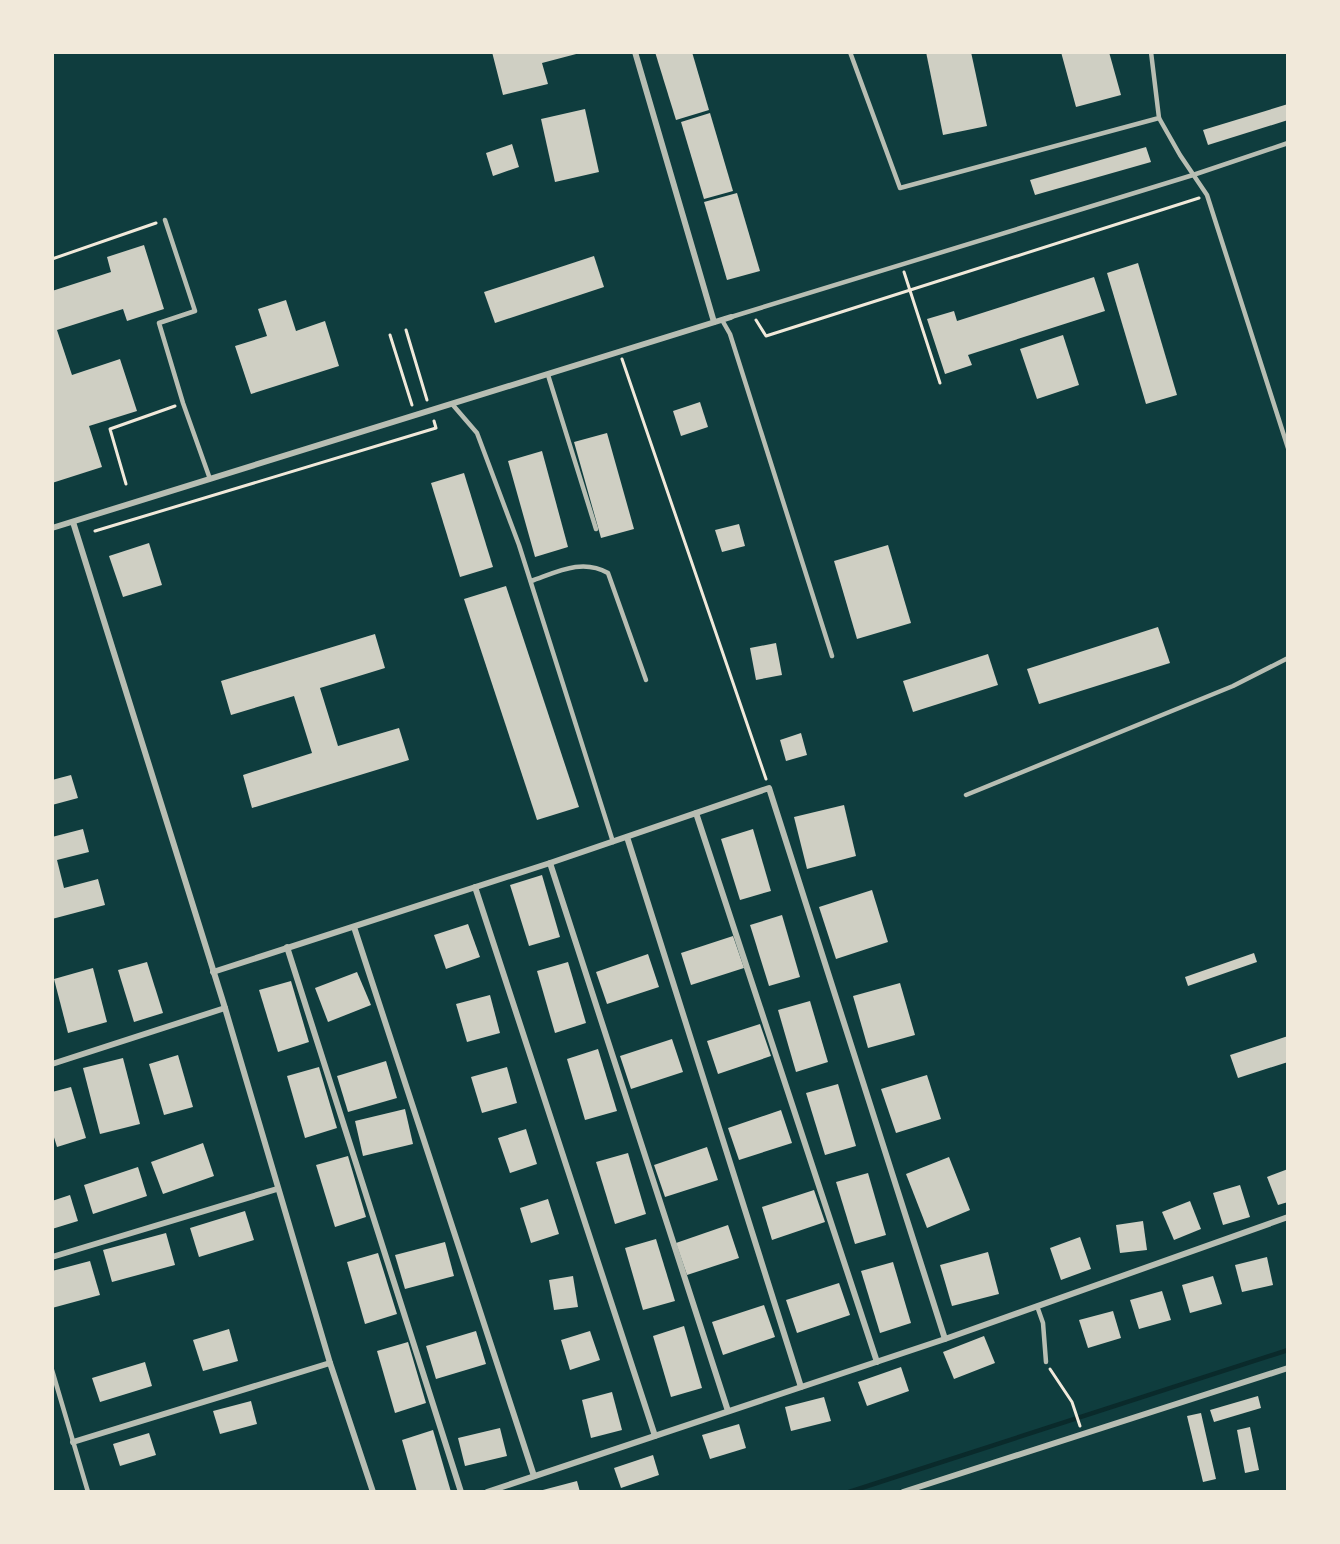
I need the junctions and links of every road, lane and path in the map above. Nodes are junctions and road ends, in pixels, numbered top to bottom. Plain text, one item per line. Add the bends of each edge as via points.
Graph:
1 (635, 52) edge
2 (850, 52) edge
3 (1151, 52) edge
4 (1159, 118) junction
5 (1287, 143) edge
6 (1193, 174) junction
7 (1207, 195) junction
8 (165, 220) joint
9 (52, 259) edge
10 (902, 264) junction
11 (910, 289) junction
12 (751, 311) junction
13 (731, 317) joint
14 (718, 321) junction
15 (390, 335) dead end
16 (620, 352) junction
17 (548, 375) junction
18 (940, 383) dead end
19 (183, 403) junction
20 (452, 404) junction
21 (415, 416) junction
22 (1287, 448) edge
23 (210, 479) junction
24 (126, 484) dead end
25 (73, 522) junction
26 (52, 528) edge
27 (596, 529) dead end
28 (531, 581) junction
29 (832, 656) dead end
30 (1287, 658) edge
31 (646, 680) dead end
32 (769, 788) junction
33 (966, 795) dead end
34 (696, 813) junction
35 (627, 837) junction
36 (613, 842) junction
37 (550, 863) junction
38 (475, 887) junction
39 (354, 927) junction
40 (287, 947) junction
41 (213, 972) junction
42 (225, 1008) junction
43 (52, 1064) edge
44 (277, 1188) junction
45 (1287, 1217) edge
46 (52, 1257) edge
47 (1037, 1306) junction
48 (945, 1339) junction
49 (877, 1362) junction
50 (1046, 1362) joint
51 (330, 1364) junction
52 (1287, 1368) edge
53 (52, 1370) edge
54 (801, 1387) junction
55 (728, 1411) junction
56 (1083, 1434) junction
57 (655, 1436) junction
58 (73, 1442) junction
59 (534, 1476) junction
60 (88, 1491) edge
61 (373, 1491) edge
62 (461, 1491) edge
63 (487, 1491) edge
64 (903, 1491) edge

1 - 14 street
2 - 4 lane via 900,188
3 - 4 lane
4 - 6 lane
5 - 6 lane
6 - 7 lane
6 - 10 lane
7 - 11 path
7 - 22 lane
8 - 9 path
8 - 19 lane via 195,311 159,323
10 - 11 path
10 - 12 lane
11 - 12 path via 766,336
11 - 18 path
12 - 13 lane
13 - 14 street
14 - 16 street
14 - 29 lane via 730,334
15 - 21 path
16 - 17 street
16 - 32 path
17 - 20 street
17 - 27 lane
19 - 23 lane
19 - 24 path via 110,429
20 - 21 street
20 - 28 lane via 477,433
21 - 23 street
23 - 25 street
25 - 26 street
25 - 41 street
28 - 31 lane via 569,567 597,566 608,573
28 - 36 lane
30 - 33 lane via 1233,686
32 - 34 street
32 - 48 street
34 - 35 street
34 - 49 street
35 - 36 street
35 - 54 street
36 - 37 street
37 - 38 street
37 - 55 street
38 - 39 street
38 - 57 street
39 - 40 street
39 - 59 street
40 - 41 street
40 - 62 street
41 - 42 street
42 - 43 street
42 - 44 street
44 - 46 street
44 - 51 street
45 - 47 street
47 - 48 street
47 - 50 lane via 1043,1323
48 - 49 street
49 - 54 street
50 - 56 path via 1072,1402
51 - 58 street
51 - 61 street
52 - 56 street
53 - 58 lane
54 - 55 street
55 - 57 street
56 - 64 street
57 - 59 street
58 - 60 lane
59 - 63 street

